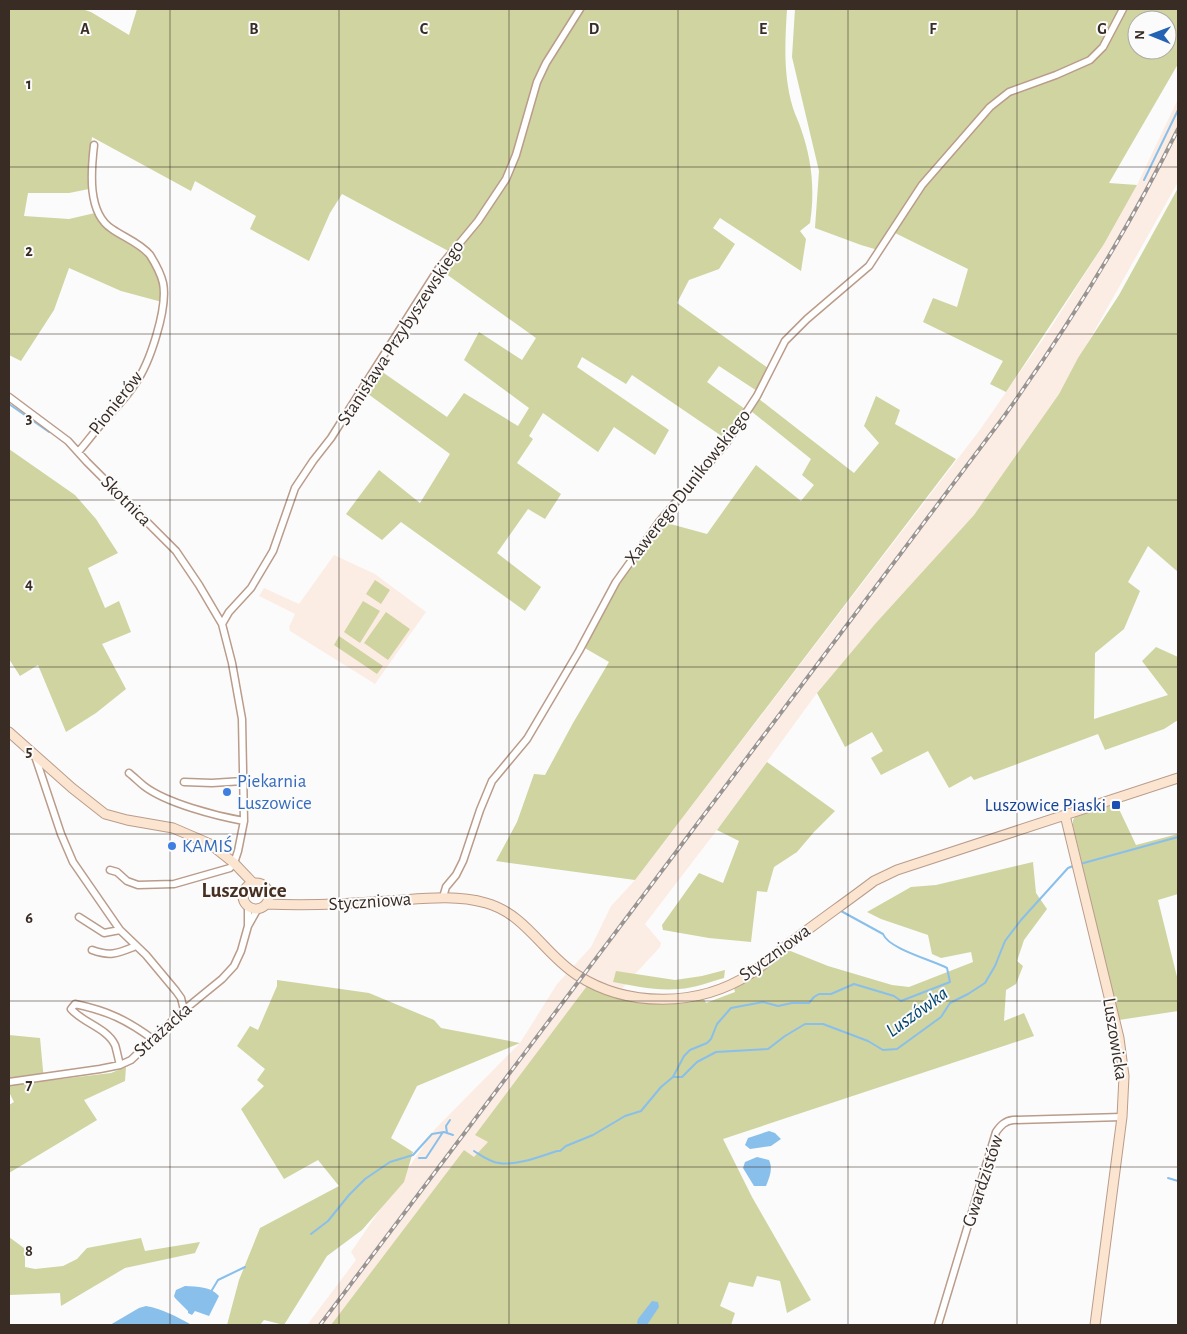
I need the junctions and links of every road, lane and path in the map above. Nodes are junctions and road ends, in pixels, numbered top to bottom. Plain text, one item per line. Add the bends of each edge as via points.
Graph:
1 (580, 9) edge
2 (1123, 9) edge
3 (94, 145) dead end
4 (9, 397) edge
5 (79, 451) junction
6 (222, 624) junction
7 (9, 732) edge
8 (35, 756) junction
9 (129, 773) dead end
10 (1178, 778) edge
11 (243, 781) junction
12 (184, 782) dead end
13 (1065, 815) junction
14 (244, 821) junction
15 (237, 866) junction
16 (110, 870) dead end
17 (254, 884) junction
18 (245, 889) junction
19 (443, 897) junction
20 (268, 900) junction
21 (253, 908) junction
22 (79, 917) dead end
23 (120, 930) junction
24 (136, 946) junction
25 (92, 950) dead end
26 (184, 1010) junction
27 (154, 1040) junction
28 (120, 1065) junction
29 (9, 1082) edge
30 (1122, 1117) junction
31 (938, 1325) edge
32 (1095, 1325) edge

1 - 6 street, Stanisława Przybyszewskiego via 537,82 506,179 439,268 336,430 295,488 273,551
2 - 19 street, Xawerego Dunikowskiego via 1103,47 1090,60 1009,92 990,107 922,185 869,266 786,341 757,396 727,442 659,522 616,582 527,739 492,782 464,861
3 - 5 street, Pionierów via 91,173 98,212 103,222 148,254 163,283 163,302 154,342 143,370
4 - 5 street, Skotnica
5 - 6 street, Skotnica via 176,551
6 - 11 street, Skotnica via 242,718
7 - 8 street
8 - 15 street via 105,814 173,828 210,844
8 - 23 street via 73,862
9 - 14 street via 170,801
10 - 13 street, Styczniowa
11 - 12 street
11 - 14 street, Skotnica
13 - 19 street, Styczniowa via 874,880 750,974 724,988 691,997 658,1000 615,993 572,972 506,911 478,901
13 - 30 street, Luszowicka via 1119,1038 1124,1076
14 - 15 street, Skotnica
15 - 16 street via 174,884 127,882
15 - 17 street
15 - 18 street
17 - 18 street
17 - 20 street via 264,886
18 - 21 street via 244,902
19 - 20 street, Styczniowa via 321,906
20 - 21 street via 261,909
21 - 26 street, Strażacka via 234,966
22 - 23 street via 104,933
23 - 24 street
24 - 25 street via 116,954
24 - 26 street via 176,990
26 - 27 street, Strażacka
27 - 28 street, Strażacka
27 - 28 street via 117,1016 75,1004 71,1009 107,1034 115,1044
28 - 29 street, Strażacka
30 - 31 street, Gwardzistów via 1013,1120 999,1127
30 - 32 street, Luszowicka

